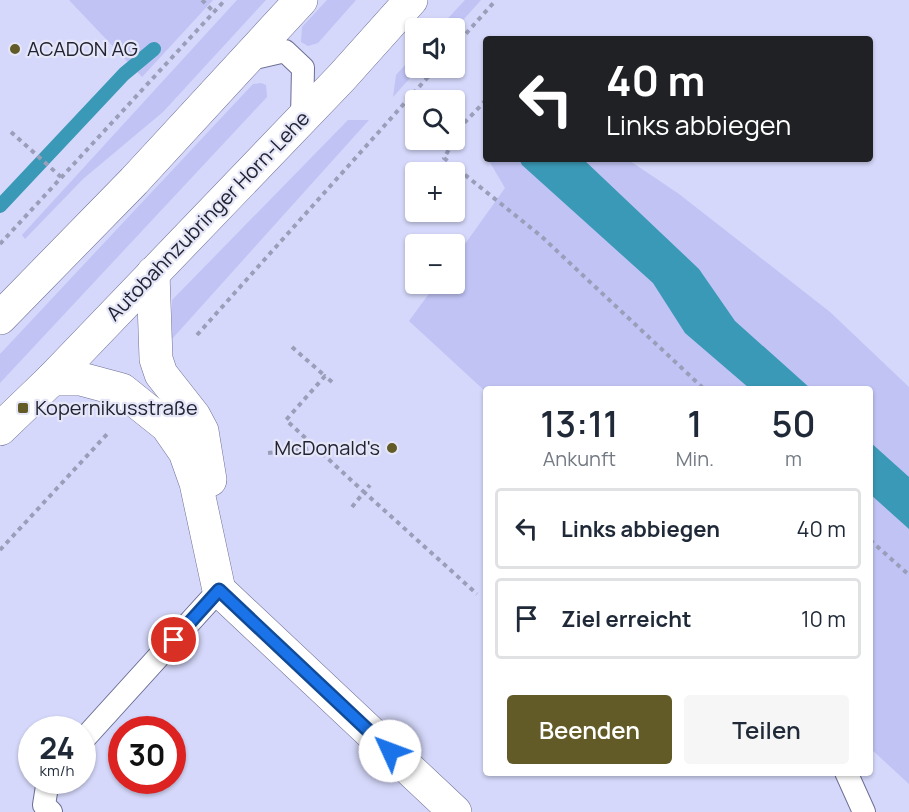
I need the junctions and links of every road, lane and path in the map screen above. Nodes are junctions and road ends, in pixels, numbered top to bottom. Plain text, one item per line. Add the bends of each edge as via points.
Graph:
1 (202, 0) edge
2 (225, 0) edge
3 (301, 0) edge
4 (411, 0) edge
5 (496, 0) edge
6 (214, 12) junction
7 (465, 35) edge
8 (246, 60) junction
9 (427, 78) edge
10 (483, 103) edge
11 (302, 118) junction
12 (12, 132) dead end
13 (61, 177) junction
14 (0, 244) edge
15 (153, 273) junction
16 (0, 318) edge
17 (292, 347) dead end
18 (161, 375) junction
19 (325, 376) junction
20 (52, 379) junction
21 (332, 382) dead end
22 (701, 386) edge
23 (138, 401) junction
24 (0, 429) edge
25 (316, 448) junction
26 (268, 453) dead end
27 (370, 485) dead end
28 (364, 492) junction
29 (352, 507) dead end
30 (208, 539) junction
31 (873, 543) edge
32 (0, 550) edge
33 (909, 575) edge
34 (219, 590) junction
35 (477, 594) dead end
36 (96, 726) edge
37 (848, 776) edge
38 (46, 794) edge
39 (51, 812) edge
40 (455, 812) edge
41 (864, 812) edge

1 - 6 path
2 - 6 path
3 - 8 main road
4 - 11 main road, Autobahnzubringer Horn-Lehe
5 - 7 path
6 - 13 path
8 - 11 lane via 285,51 303,68
8 - 16 main road
9 - 18 path
10 - 22 path via 465,122 444,158 541,236
11 - 15 main road, Autobahnzubringer Horn-Lehe
12 - 13 path
13 - 14 path
15 - 18 main road via 153,338
15 - 20 main road, Autobahnzubringer Horn-Lehe
17 - 19 path
18 - 30 main road via 195,416 202,431 210,480
19 - 21 path
19 - 25 path via 286,420
20 - 23 main road via 103,383
20 - 24 main road, Autobahnzubringer Horn-Lehe
23 - 30 main road via 167,426 185,452
23 - 32 path
25 - 26 path
25 - 28 path
27 - 28 path
28 - 29 path
28 - 35 path
30 - 34 main road
31 - 33 path
34 - 36 lane
34 - 40 main road
37 - 41 lane
38 - 39 lane via 44,805

